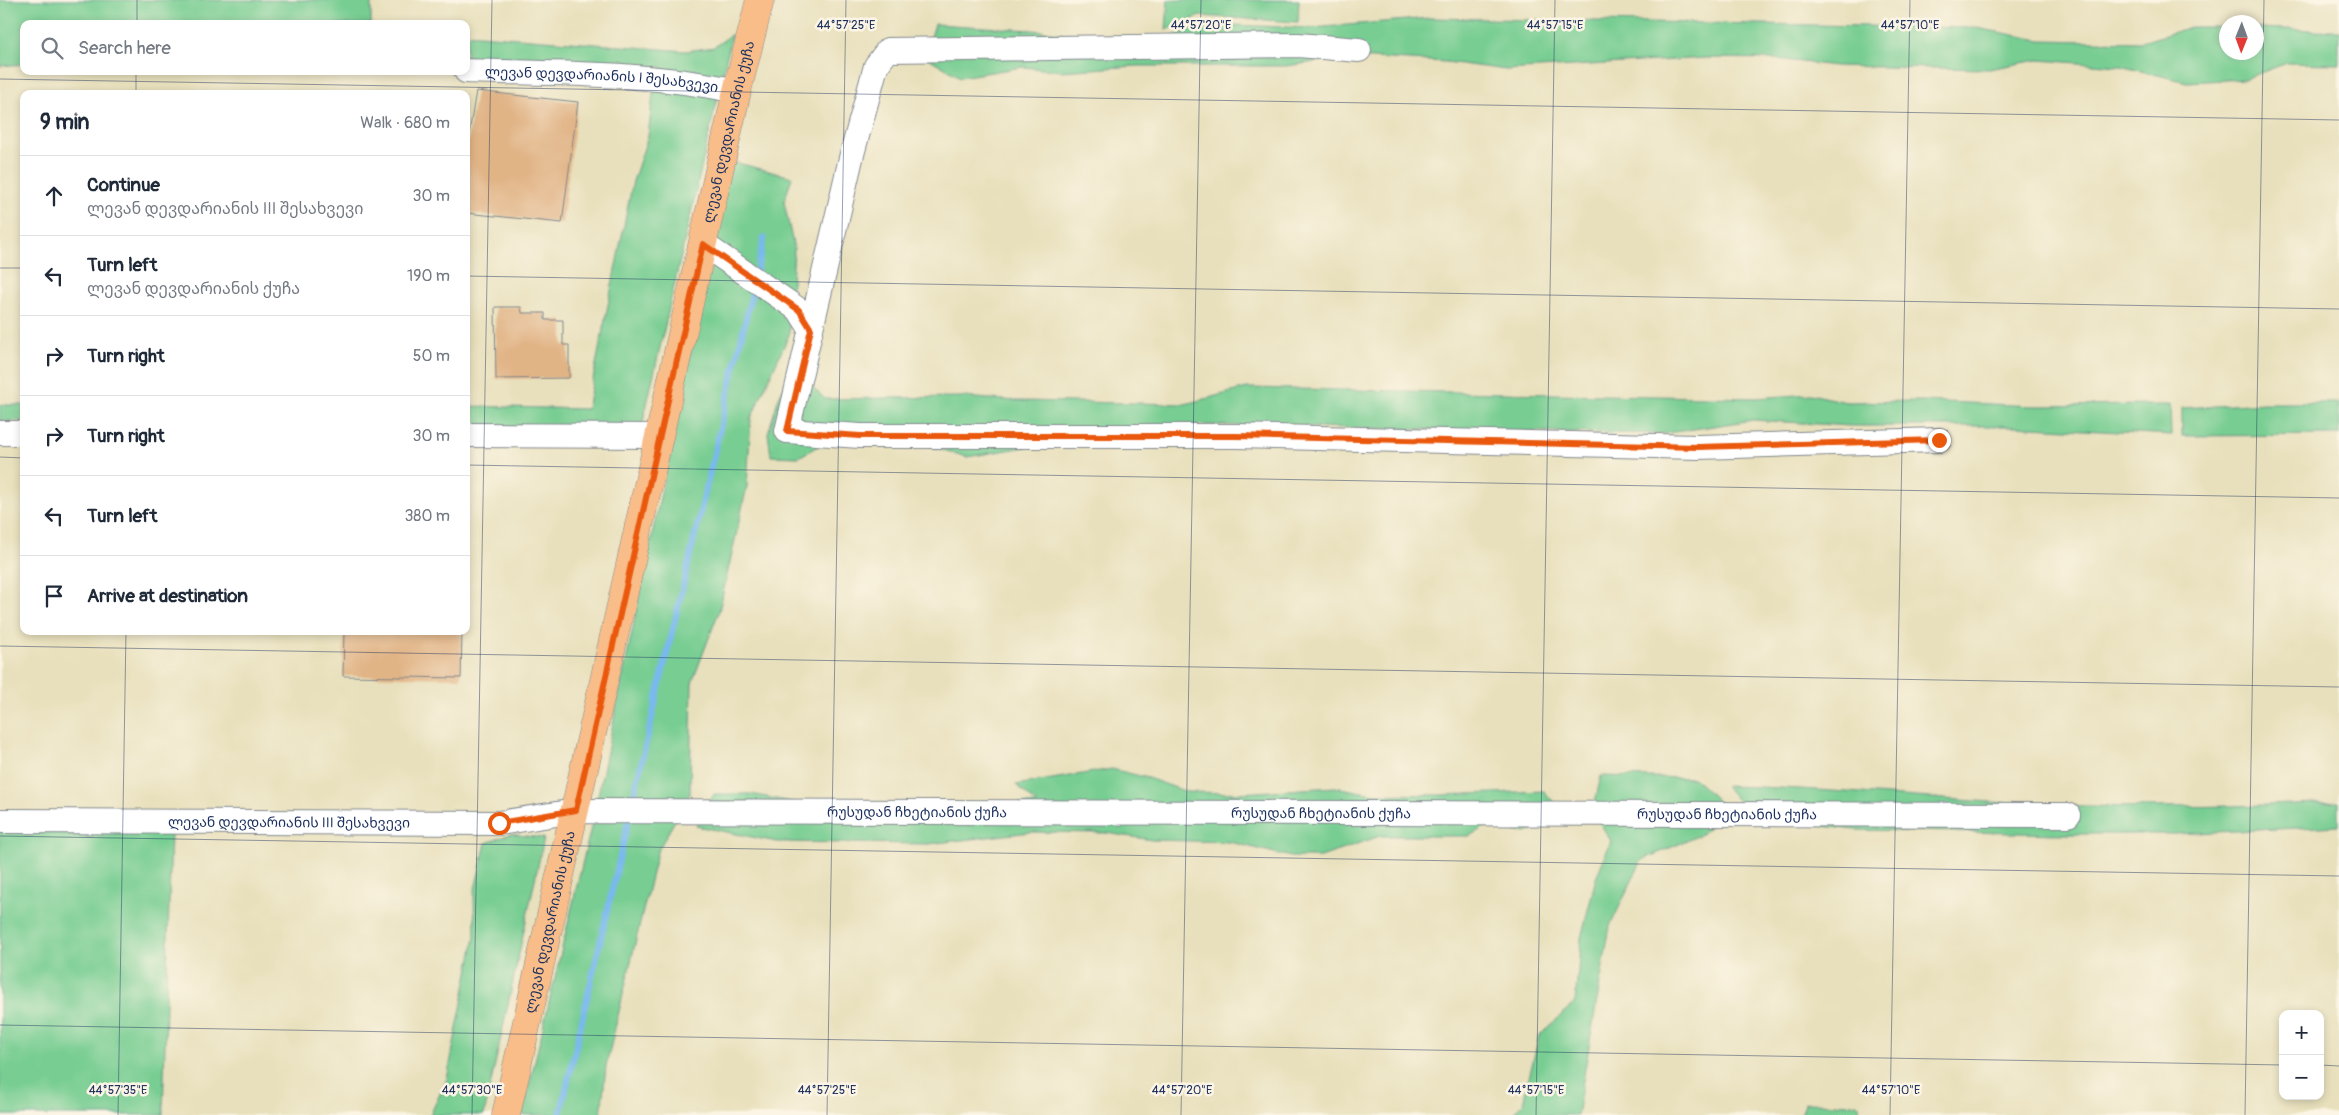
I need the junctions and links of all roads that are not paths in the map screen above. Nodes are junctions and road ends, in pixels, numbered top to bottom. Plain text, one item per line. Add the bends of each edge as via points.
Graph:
1 (760, 0) edge
2 (1359, 50) dead end
3 (470, 71) edge
4 (737, 91) junction
5 (703, 244) junction
6 (811, 329) junction
7 (0, 433) edge
8 (20, 433) edge
9 (470, 435) edge
10 (660, 436) junction
11 (1939, 440) dead end
12 (576, 810) junction
13 (2068, 815) dead end
14 (0, 821) edge
15 (506, 1115) edge

1 - 4 main road, ლევან დევდარიანის ქუჩა
2 - 6 street via 1298,45 888,50 876,66 854,145
3 - 4 street, ლევან დევდარიანის I შესახვევი via 645,77 690,81
4 - 5 main road, ლევან დევდარიანის ქუჩა
5 - 6 street via 799,310
5 - 10 main road, ლევან დევდარიანის ქუჩა
6 - 11 street via 787,431 860,436 1236,436 1698,447
7 - 8 street
9 - 10 street
10 - 12 main road, ლევან დევდარიანის ქუჩა
12 - 13 street, რუსუდან ჩხეტიანის ქუჩა
12 - 14 street, ლევან დევდარიანის III შესახვევი via 499,823
12 - 15 main road, ლევან დევდარიანის ქუჩა

